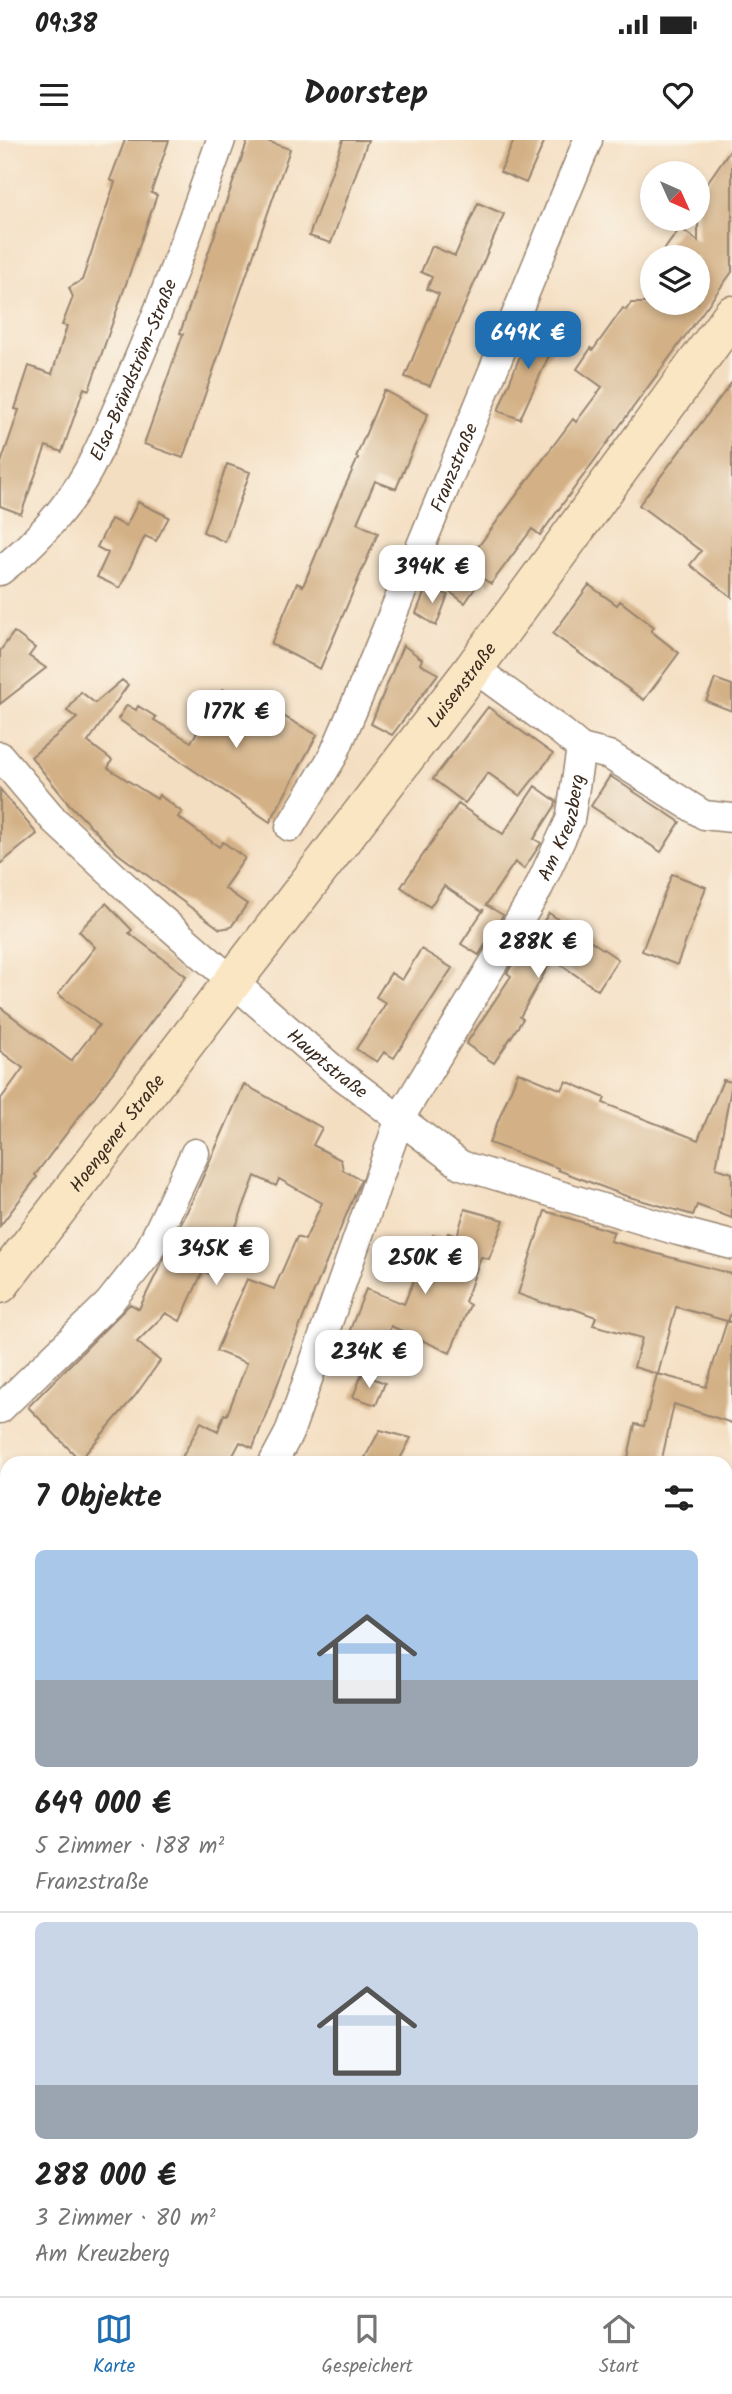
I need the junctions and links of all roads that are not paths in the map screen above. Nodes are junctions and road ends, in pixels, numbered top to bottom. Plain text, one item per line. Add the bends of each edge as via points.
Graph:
1 (221, 140) edge
2 (588, 140) edge
3 (732, 315) edge
4 (0, 572) edge
5 (474, 668) junction
6 (581, 748) junction
7 (0, 756) edge
8 (731, 818) edge
9 (290, 827) dead end
10 (233, 982) junction
11 (400, 1118) junction
12 (195, 1153) dead end
13 (732, 1245) edge
14 (0, 1284) edge
15 (0, 1409) edge
16 (277, 1456) edge

1 - 4 street, Elsa-Brändström-Straße via 169,288 86,474 59,512
2 - 9 street, Franzstraße via 333,756
3 - 5 main road, Luisenstraße
5 - 6 street, Am Kreuzberg
5 - 10 main road, Luisenstraße
6 - 8 street, Am Kreuzberg via 609,755 704,815
6 - 11 street, Am Kreuzberg via 570,820 537,891
7 - 10 street, Hauptstraße via 95,860
10 - 11 street, Hauptstraße via 333,1069
10 - 14 main road, Hoengener Straße
11 - 13 street, Hauptstraße via 461,1165
11 - 16 street, Am Kreuzberg via 289,1433
12 - 15 street via 139,1265 109,1303

